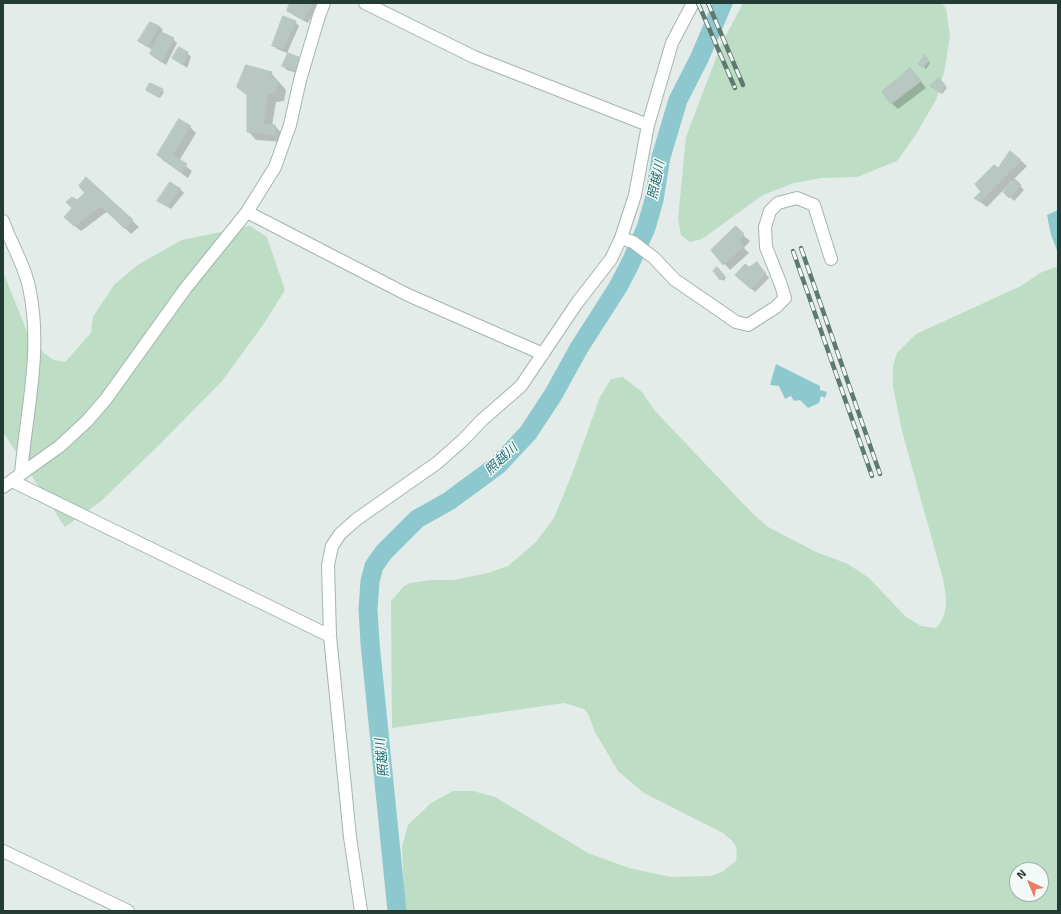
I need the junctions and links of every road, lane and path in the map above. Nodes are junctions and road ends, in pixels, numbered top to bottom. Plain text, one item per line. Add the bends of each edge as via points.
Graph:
1 (324, 3) edge
2 (365, 3) edge
3 (693, 3) edge
4 (648, 124) junction
5 (247, 212) junction
6 (3, 221) edge
7 (621, 238) junction
8 (831, 259) dead end
9 (543, 354) junction
10 (12, 481) edge
11 (330, 636) junction
12 (3, 851) edge
13 (128, 911) edge
14 (361, 911) edge

1 - 5 street via 300,80 290,125 275,167
2 - 4 street via 474,57
3 - 4 street via 672,43
4 - 7 street via 635,195
5 - 9 street via 408,295
5 - 10 street via 185,289 106,399 87,421 60,446
6 - 10 street via 30,290 35,325 34,371 28,422
7 - 8 street via 633,242 654,258 675,280 736,322 748,325 785,298 766,247 768,216 778,203 797,198 814,205
7 - 9 street via 611,259
9 - 11 street via 521,386 463,440 437,463 357,519 340,534 332,546 328,565
10 - 11 street
11 - 14 street via 350,837
12 - 13 street

